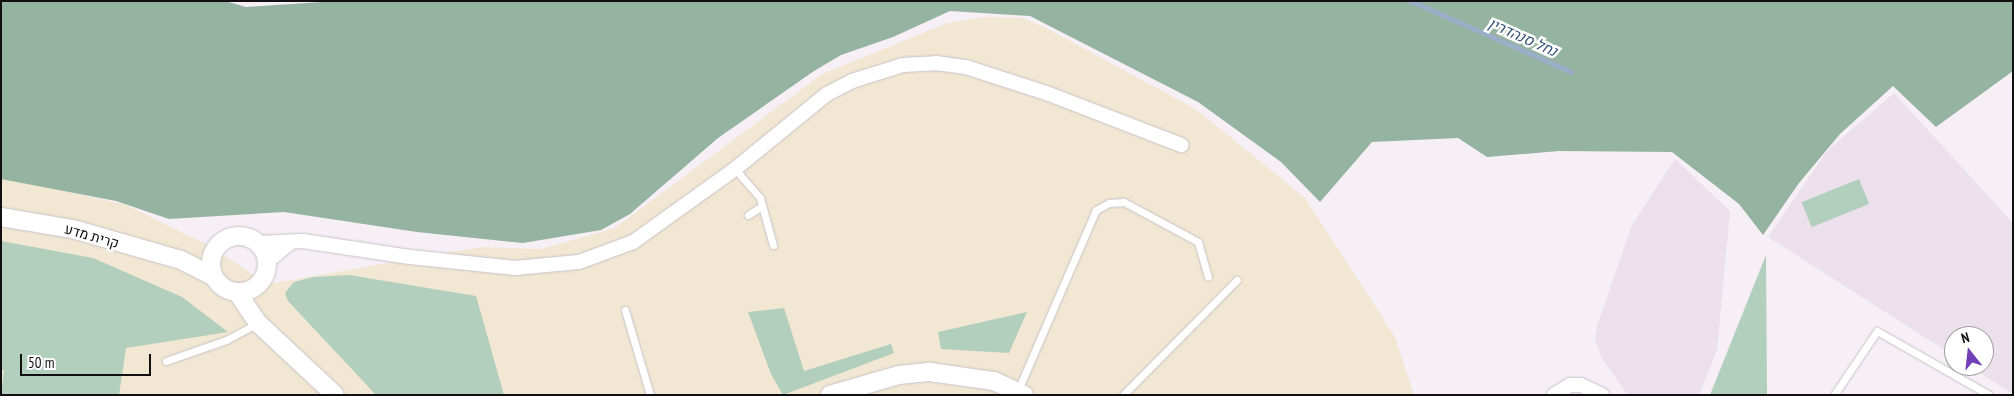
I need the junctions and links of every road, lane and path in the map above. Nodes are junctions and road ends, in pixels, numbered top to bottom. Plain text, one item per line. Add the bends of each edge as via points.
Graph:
1 (1181, 145) dead end
2 (735, 170) junction
3 (762, 206) junction
4 (748, 215) dead end
5 (1, 217) edge
6 (295, 241) junction
7 (258, 244) junction
8 (773, 245) dead end
9 (212, 254) junction
10 (181, 260) junction
11 (267, 262) junction
12 (213, 276) junction
13 (1208, 277) dead end
14 (1237, 280) dead end
15 (245, 289) junction
16 (625, 310) dead end
17 (256, 321) junction
18 (166, 361) dead end
19 (1021, 392) edge
20 (335, 395) edge
21 (650, 395) edge
22 (830, 395) edge
23 (1123, 395) edge
24 (1554, 395) edge
25 (1602, 395) edge
26 (1834, 395) edge
27 (1990, 395) edge

1 - 2 street via 1049,94 966,67 936,63 904,65 852,81 827,94
2 - 3 lane via 760,198
2 - 6 street via 633,242 570,263 515,268
3 - 4 lane
3 - 8 lane
5 - 10 street, קרית מדע via 73,229
6 - 7 street
6 - 11 street via 279,249
7 - 9 street via 249,237 236,236 220,243
7 - 11 street
9 - 10 street, קרית מדע
9 - 12 street
10 - 12 street, קרית מדע
11 - 15 street via 264,276
12 - 15 street via 224,288
13 - 19 lane via 1198,242 1124,202 1109,203 1096,210
14 - 23 lane
15 - 17 street
16 - 21 lane
17 - 18 lane via 226,340
17 - 20 street
19 - 22 street via 994,381 930,372 899,375
24 - 25 street via 1570,385 1581,384
26 - 27 lane via 1877,331

